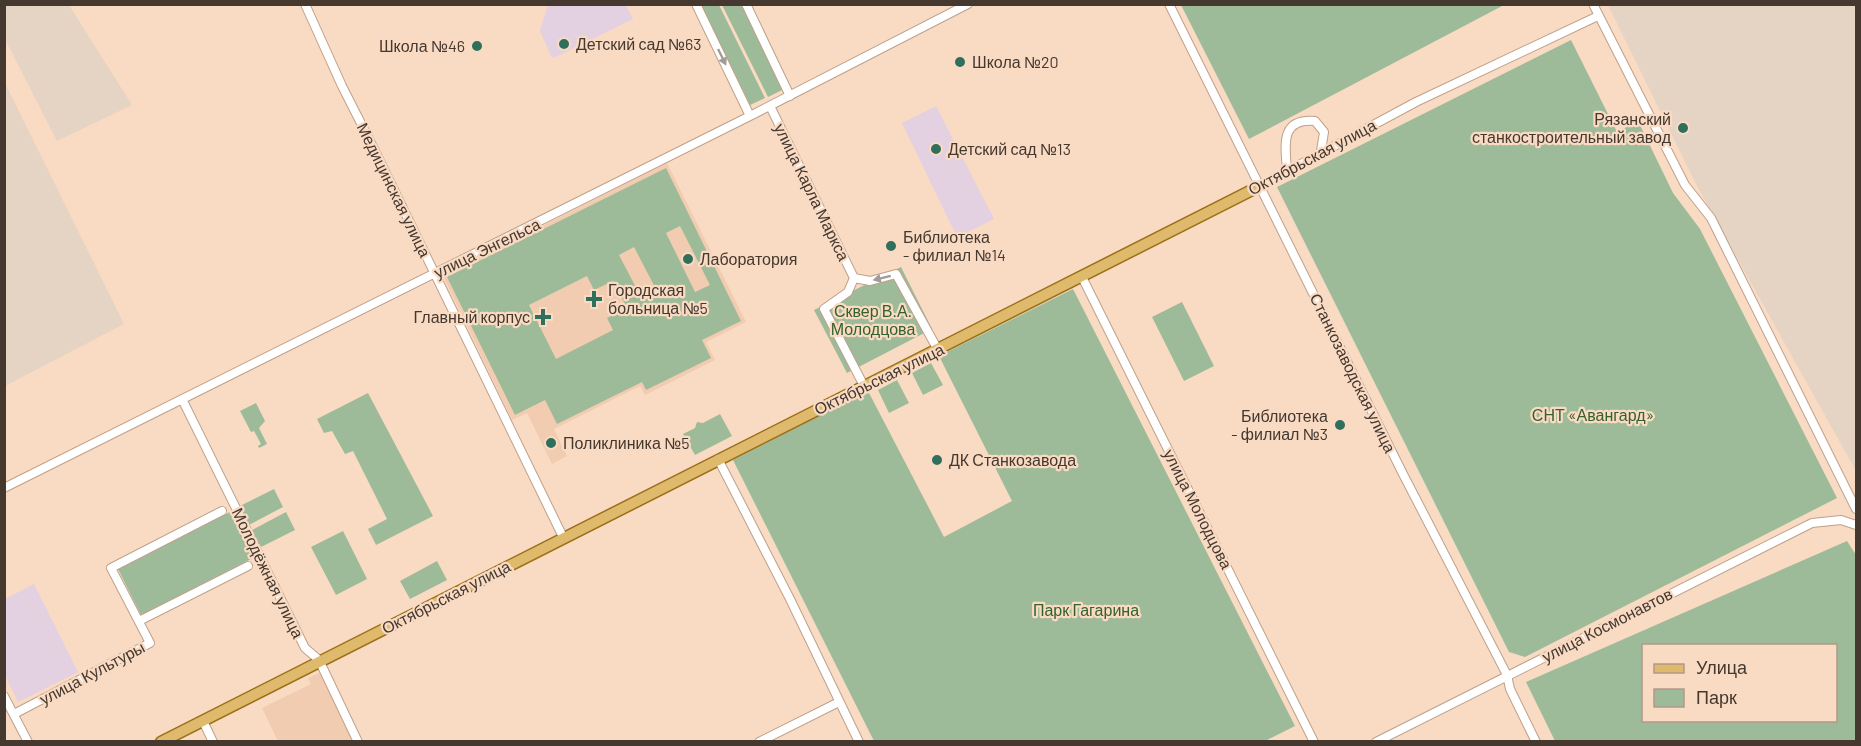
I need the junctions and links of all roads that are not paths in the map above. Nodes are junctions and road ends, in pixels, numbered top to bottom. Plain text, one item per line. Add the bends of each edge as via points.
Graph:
1 (305, 4) edge
2 (696, 4) edge
3 (746, 4) edge
4 (968, 4) edge
5 (1169, 4) edge
6 (1593, 4) edge
7 (1598, 16) junction
8 (789, 96) junction
9 (770, 106) junction
10 (750, 116) junction
11 (1321, 151) junction
12 (1287, 170) junction
13 (1260, 186) junction
14 (435, 273) junction
15 (1082, 277) junction
16 (854, 278) junction
17 (938, 350) junction
18 (864, 386) junction
19 (182, 399) junction
20 (718, 459) junction
21 (4, 488) edge
22 (1857, 509) edge
23 (222, 511) dead end
24 (1856, 523) edge
25 (563, 537) junction
26 (248, 566) dead end
27 (139, 621) junction
28 (320, 660) junction
29 (1507, 675) junction
30 (4, 696) edge
31 (839, 702) junction
32 (14, 714) junction
33 (203, 721) junction
34 (27, 741) edge
35 (160, 741) edge
36 (213, 741) edge
37 (358, 741) edge
38 (759, 741) edge
39 (859, 741) edge
40 (1314, 741) edge
41 (1376, 741) edge
42 (1536, 741) edge

1 - 14 street, Медицинская улица
2 -> 10 street, улица Карла Маркса
3 - 8 street, улица Карла Маркса
4 - 8 street, улица Энгельса
5 - 13 street, Станкозаводская улица
6 - 7 street
7 - 11 street, Октябрьская улица
7 - 22 street via 1685,185 1711,218
8 - 9 street, улица Энгельса
9 - 10 street, улица Энгельса
9 - 16 street, улица Карла Маркса
10 - 14 street, улица Энгельса
11 - 12 street, Октябрьская улица
11 - 12 street via 1324,132 1315,121 1302,119 1289,128 1285,141
12 - 13 street, Октябрьская улица
13 - 15 main road, Октябрьская улица
13 - 29 street, Станкозаводская улица
14 - 19 street, улица Энгельса
14 - 25 street, Медицинская улица
15 - 17 main road, Октябрьская улица
15 - 40 street, улица Молодцова
17 -> 16 street, улица Карла Маркса via 896,274 870,281
16 - 18 street, улица Карла Маркса via 848,292 824,309
17 - 18 main road, Октябрьская улица
18 - 20 main road, Октябрьская улица
19 - 21 street, улица Энгельса
19 - 28 street, Молодёжная улица via 304,648
20 - 25 main road, Октябрьская улица
20 - 31 street
23 - 27 street, улица Культуры via 111,568
24 - 29 street, улица Космонавтов via 1812,523
25 - 28 main road, Октябрьская улица
26 - 27 street, улица Культуры
27 - 32 street, улица Культуры via 150,643
28 - 33 main road, Октябрьская улица
28 - 37 street, Молодёжная улица
29 - 41 street, улица Космонавтов
29 - 42 street, Станкозаводская улица
30 - 32 street
31 - 38 street
31 - 39 street
32 - 34 street
33 - 35 main road, Октябрьская улица
33 - 36 street

